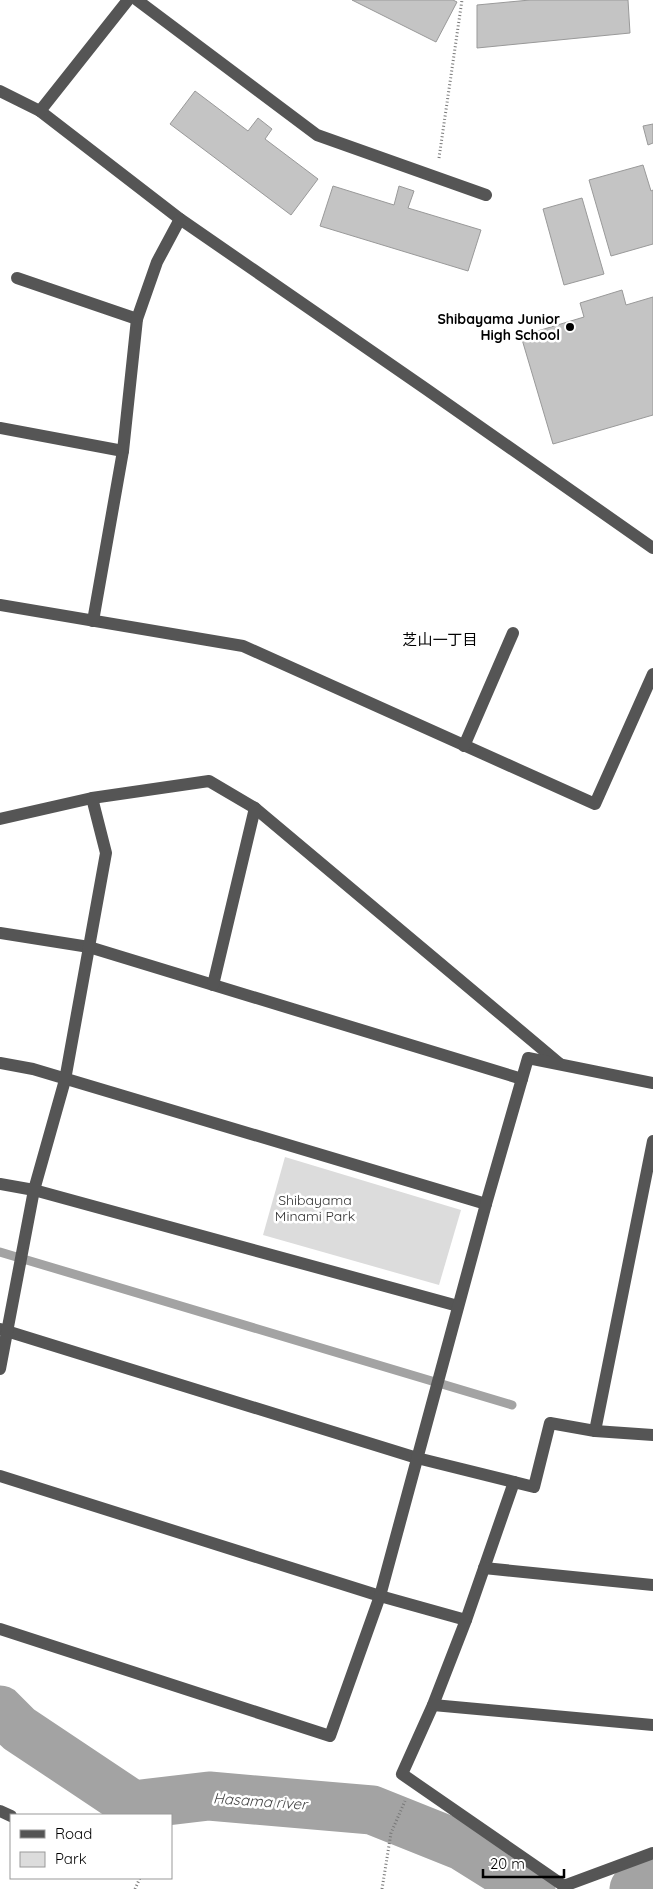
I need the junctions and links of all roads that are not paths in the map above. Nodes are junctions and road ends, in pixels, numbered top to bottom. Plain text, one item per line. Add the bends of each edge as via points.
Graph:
1 (128, 0) edge
2 (137, 0) edge
3 (0, 91) edge
4 (40, 111) junction
5 (486, 195) dead end
6 (180, 219) junction
7 (17, 278) dead end
8 (137, 319) junction
9 (0, 428) edge
10 (123, 451) junction
11 (653, 548) edge
12 (0, 605) edge
13 (93, 621) junction
14 (513, 633) dead end
15 (653, 674) edge
16 (464, 746) junction
17 (92, 798) junction
18 (255, 808) junction
19 (0, 819) edge
20 (0, 933) edge
21 (89, 947) junction
22 (213, 985) junction
23 (0, 1063) edge
24 (561, 1065) junction
25 (522, 1079) junction
26 (65, 1080) junction
27 (653, 1083) edge
28 (653, 1141) edge
29 (0, 1184) edge
30 (34, 1190) junction
31 (486, 1204) junction
32 (458, 1306) junction
33 (4, 1330) edge
34 (0, 1369) edge
35 (595, 1431) junction
36 (653, 1435) edge
37 (417, 1458) junction
38 (0, 1476) edge
39 (514, 1482) junction
40 (484, 1568) junction
41 (653, 1585) edge
42 (380, 1596) junction
43 (466, 1620) junction
44 (0, 1629) edge
45 (433, 1705) junction
46 (653, 1725) edge
47 (653, 1853) edge

1 - 4 street
2 - 5 street via 317,135
3 - 4 street
4 - 6 street
6 - 8 street via 157,262
6 - 11 street
7 - 8 street
8 - 10 street
9 - 10 street
10 - 13 street
12 - 13 street
13 - 16 street via 242,646
14 - 16 street
15 - 16 street via 595,804
17 - 18 street via 208,781
17 - 19 street
17 - 21 street via 106,853
18 - 22 street
18 - 24 street
20 - 21 street
21 - 22 street
21 - 26 street
22 - 25 street
23 - 26 street via 33,1069
24 - 25 street via 528,1058
24 - 27 street
25 - 31 street
26 - 30 street
26 - 31 street
28 - 35 street
29 - 30 street
30 - 32 street
30 - 33 street
31 - 32 street
32 - 37 street
33 - 34 street
33 - 37 street
35 - 36 street
35 - 39 street via 550,1423 534,1487
37 - 39 street
37 - 42 street
38 - 42 street
39 - 40 street
40 - 41 street
40 - 43 street
42 - 43 street
42 - 44 street via 330,1736
43 - 45 street
45 - 46 street
45 - 47 street via 402,1774 564,1886

